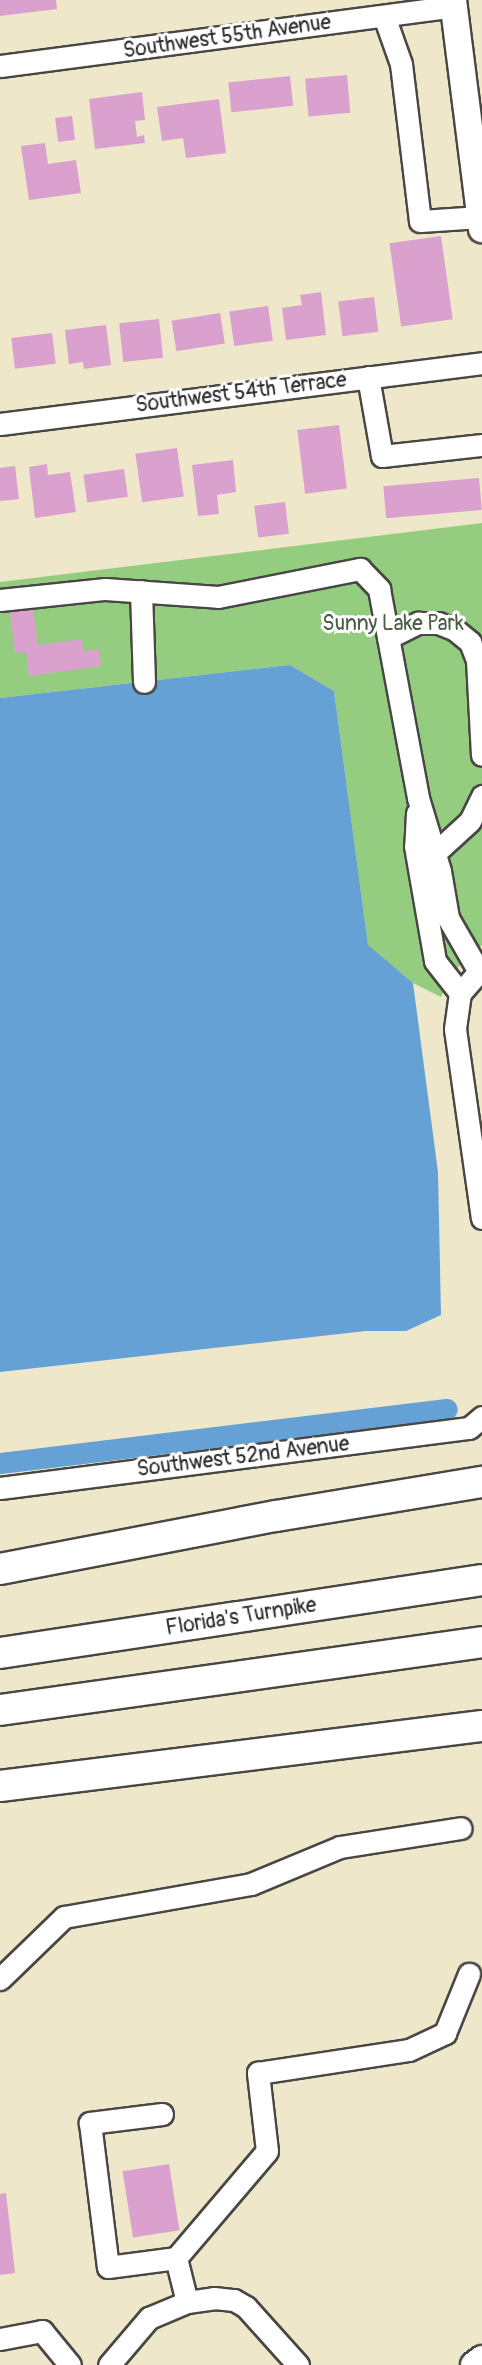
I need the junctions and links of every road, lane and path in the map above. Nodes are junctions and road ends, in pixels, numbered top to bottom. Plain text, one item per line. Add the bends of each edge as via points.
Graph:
1 (454, 3) edge
2 (384, 16) junction
3 (0, 66) edge
4 (481, 223) edge
5 (482, 363) edge
6 (368, 376) junction
7 (0, 424) edge
8 (482, 445) edge
9 (141, 591) junction
10 (0, 600) edge
11 (388, 638) junction
12 (144, 682) dead end
13 (482, 755) edge
14 (482, 796) edge
15 (418, 798) junction
16 (435, 853) junction
17 (480, 969) edge
18 (460, 993) junction
19 (482, 1218) edge
20 (482, 1417) edge
21 (482, 1482) edge
22 (0, 1488) edge
23 (0, 1569) edge
24 (482, 1580) edge
25 (482, 1642) edge
26 (0, 1653) edge
27 (0, 1710) edge
28 (482, 1726) edge
29 (0, 1786) edge
30 (461, 1828) dead end
31 (470, 1974) dead end
32 (0, 1979) edge
33 (162, 2114) dead end
34 (176, 2258) junction
35 (187, 2302) junction
36 (0, 2339) edge
37 (482, 2359) edge
38 (70, 2365) edge
39 (109, 2365) edge
40 (298, 2365) edge
41 (474, 2365) edge

1 - 2 street, Southwest 55th Avenue
1 - 4 main road
2 - 3 street, Southwest 55th Avenue
2 - 4 street via 401,64 420,221
5 - 6 street, Southwest 54th Terrace
6 - 7 street, Southwest 54th Terrace
6 - 8 street via 382,456
9 - 10 street via 105,588
9 - 11 street via 218,597 360,569 379,589
9 - 12 street
11 - 13 street via 418,623 438,623 454,629 470,642 477,660
11 - 15 street
14 - 16 street via 470,821
15 - 16 street
15 - 18 street via 415,846 435,961
16 - 17 street via 448,918
17 - 18 street
18 - 19 street via 456,1029
20 - 22 street, Southwest 52nd Avenue via 469,1428
21 - 23 highway via 358,1501
24 - 26 highway, Florida's Turnpike
25 - 27 highway
28 - 29 highway
30 - 32 street via 340,1847 251,1884 64,1917
31 - 34 street via 445,2033 418,2045 258,2073 267,2151
33 - 34 street via 90,2123 108,2267
34 - 35 street
35 - 39 street via 149,2318
35 - 40 street via 234,2300 246,2307
36 - 38 street via 42,2331
37 - 41 main road

